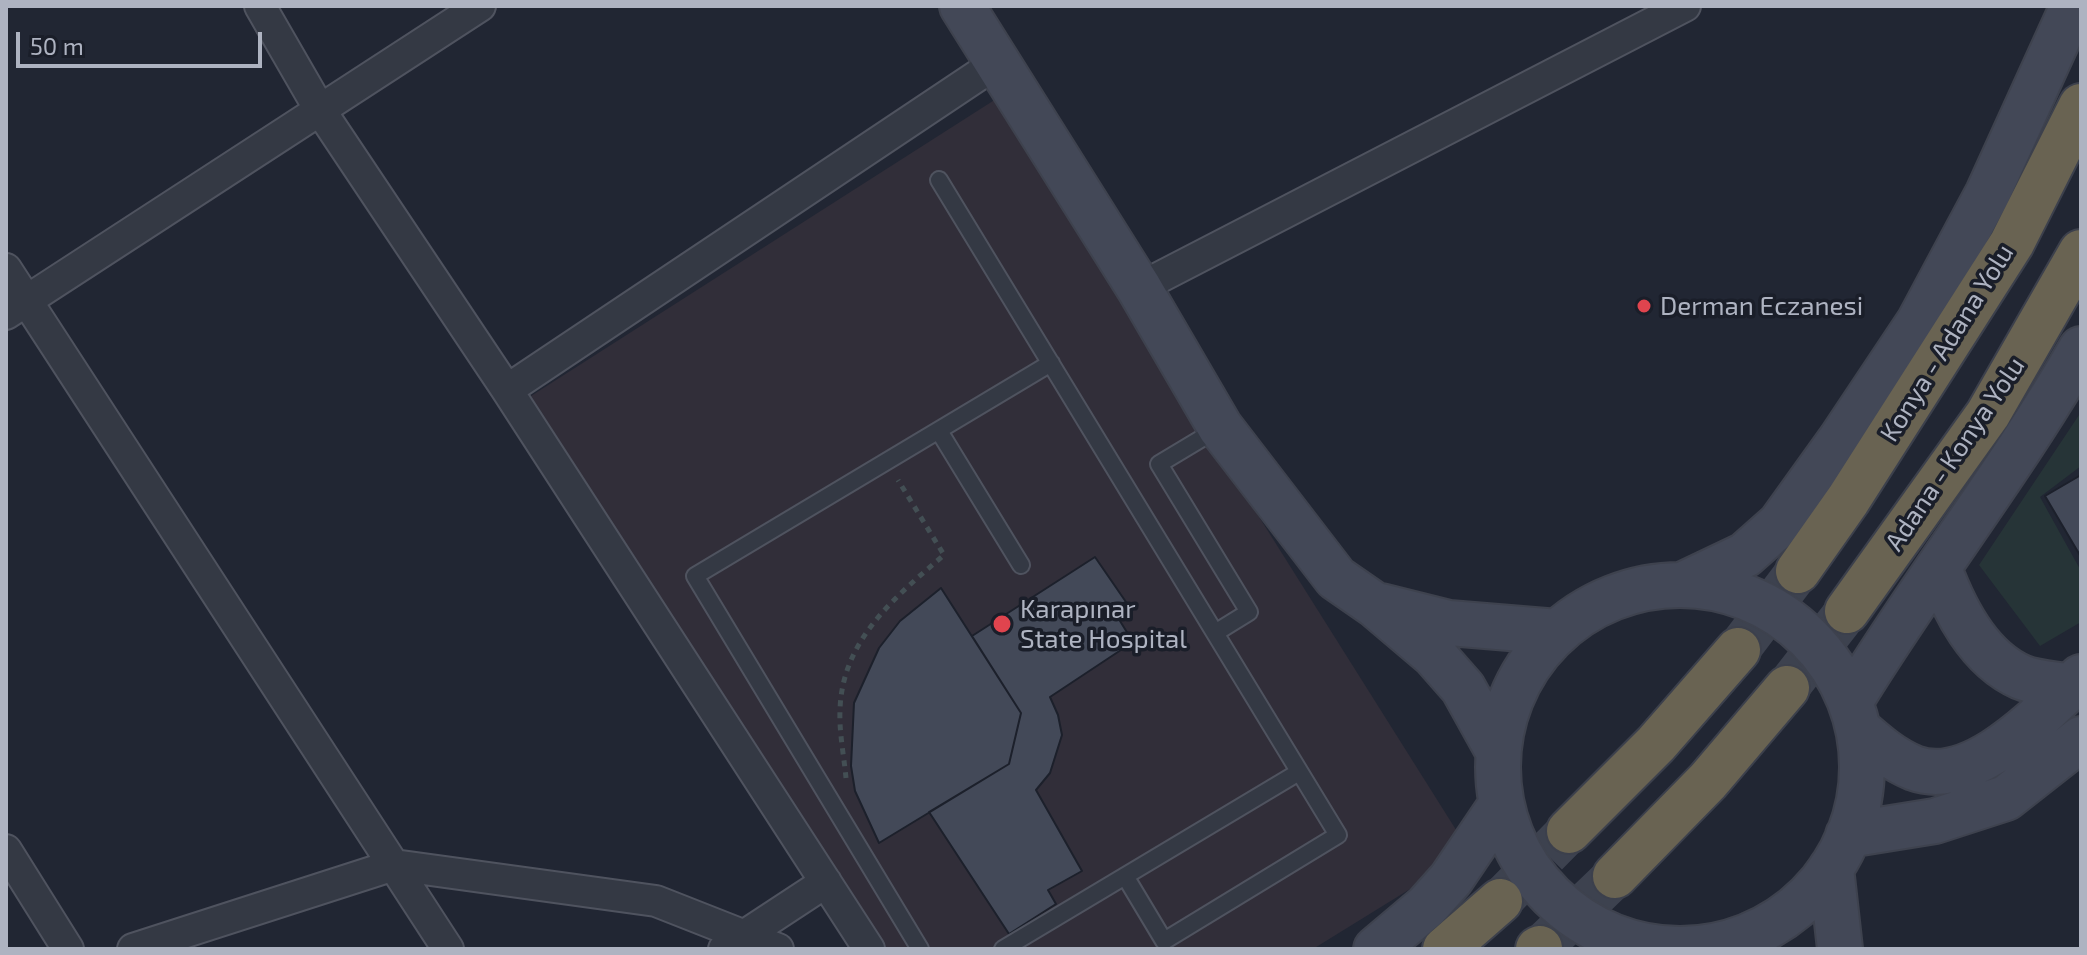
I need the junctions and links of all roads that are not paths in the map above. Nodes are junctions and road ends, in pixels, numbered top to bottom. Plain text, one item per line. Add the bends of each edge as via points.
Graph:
1 (260, 6) edge
2 (480, 6) edge
3 (962, 6) edge
4 (1685, 6) edge
5 (2073, 6) edge
6 (998, 62) junction
7 (2081, 106) edge
8 (320, 110) junction
9 (939, 180) dead end
10 (2081, 252) edge
11 (6, 269) edge
12 (1139, 288) junction
13 (16, 307) edge
14 (2081, 349) edge
15 (1051, 363) junction
16 (507, 390) junction
17 (1220, 427) junction
18 (939, 431) junction
19 (1021, 565) dead end
20 (1939, 568) junction
21 (1798, 571) tunnel mouth
22 (1682, 585) junction
23 (1375, 605) junction
24 (1847, 611) tunnel mouth
25 (1558, 632) junction
26 (1215, 633) junction
27 (1738, 650) tunnel mouth
28 (2076, 682) edge
29 (1787, 688) tunnel mouth
30 (1854, 716) junction
31 (2081, 739) edge
32 (1498, 751) junction
33 (1299, 772) junction
34 (1501, 805) junction
35 (1569, 831) tunnel mouth
36 (6, 850) edge
37 (1840, 852) junction
38 (394, 865) junction
39 (1125, 876) junction
40 (1615, 876) tunnel mouth
41 (826, 882) junction
42 (1500, 901) tunnel mouth
43 (736, 942) edge
44 (1157, 945) edge
45 (1715, 947) edge
46 (1648, 948) edge
47 (68, 949) edge
48 (133, 949) edge
49 (448, 949) edge
50 (778, 949) edge
51 (869, 949) edge
52 (920, 949) edge
53 (1003, 949) edge
54 (1376, 949) edge
55 (1445, 949) edge
56 (1840, 949) edge

1 - 8 street
2 - 8 street
3 - 6 main road
4 - 12 street
5 - 22 main road via 1988,193 1919,322 1841,439 1780,524 1745,555
6 - 12 main road
6 - 16 street
7 - 21 highway, Konya - Adana Yolu via 2012,243
8 - 13 street
8 - 16 street
9 - 15 lane
10 - 24 highway, Adana - Konya Yolu via 1988,414
11 - 13 street
12 - 17 main road
13 - 38 street
14 - 20 main road
15 - 18 lane
15 - 26 lane
16 - 41 street
17 - 23 main road via 1326,566
17 - 26 lane via 1159,464 1249,612
18 - 19 lane
18 - 52 lane via 695,576
20 - 28 main road via 1949,594 1990,656 2021,677
20 - 30 main road via 1897,625
22 - 25 main road via 1629,593 1591,609
22 - 30 main road via 1736,594 1785,618 1824,655
23 - 25 main road via 1449,623
23 - 32 main road via 1434,655 1463,688
25 - 32 main road via 1539,652 1511,699
26 - 33 lane
27 - 35 highway via 1656,744
28 - 30 main road via 1992,753 1952,773 1916,769 1888,754
29 - 40 highway via 1708,781
30 - 37 main road via 1862,783
31 - 37 main road via 2006,798
32 - 34 main road
33 - 39 lane
33 - 44 lane via 1338,835
34 - 46 main road via 1521,856 1554,899 1598,930
34 - 54 main road via 1451,879
36 - 47 street
37 - 45 main road via 1802,901 1780,919
37 - 56 main road
38 - 43 street via 656,901
38 - 48 street
38 - 49 street
39 - 44 lane
39 - 53 lane
41 - 43 street
41 - 51 street
42 - 55 highway
43 - 50 street
45 - 46 main road

